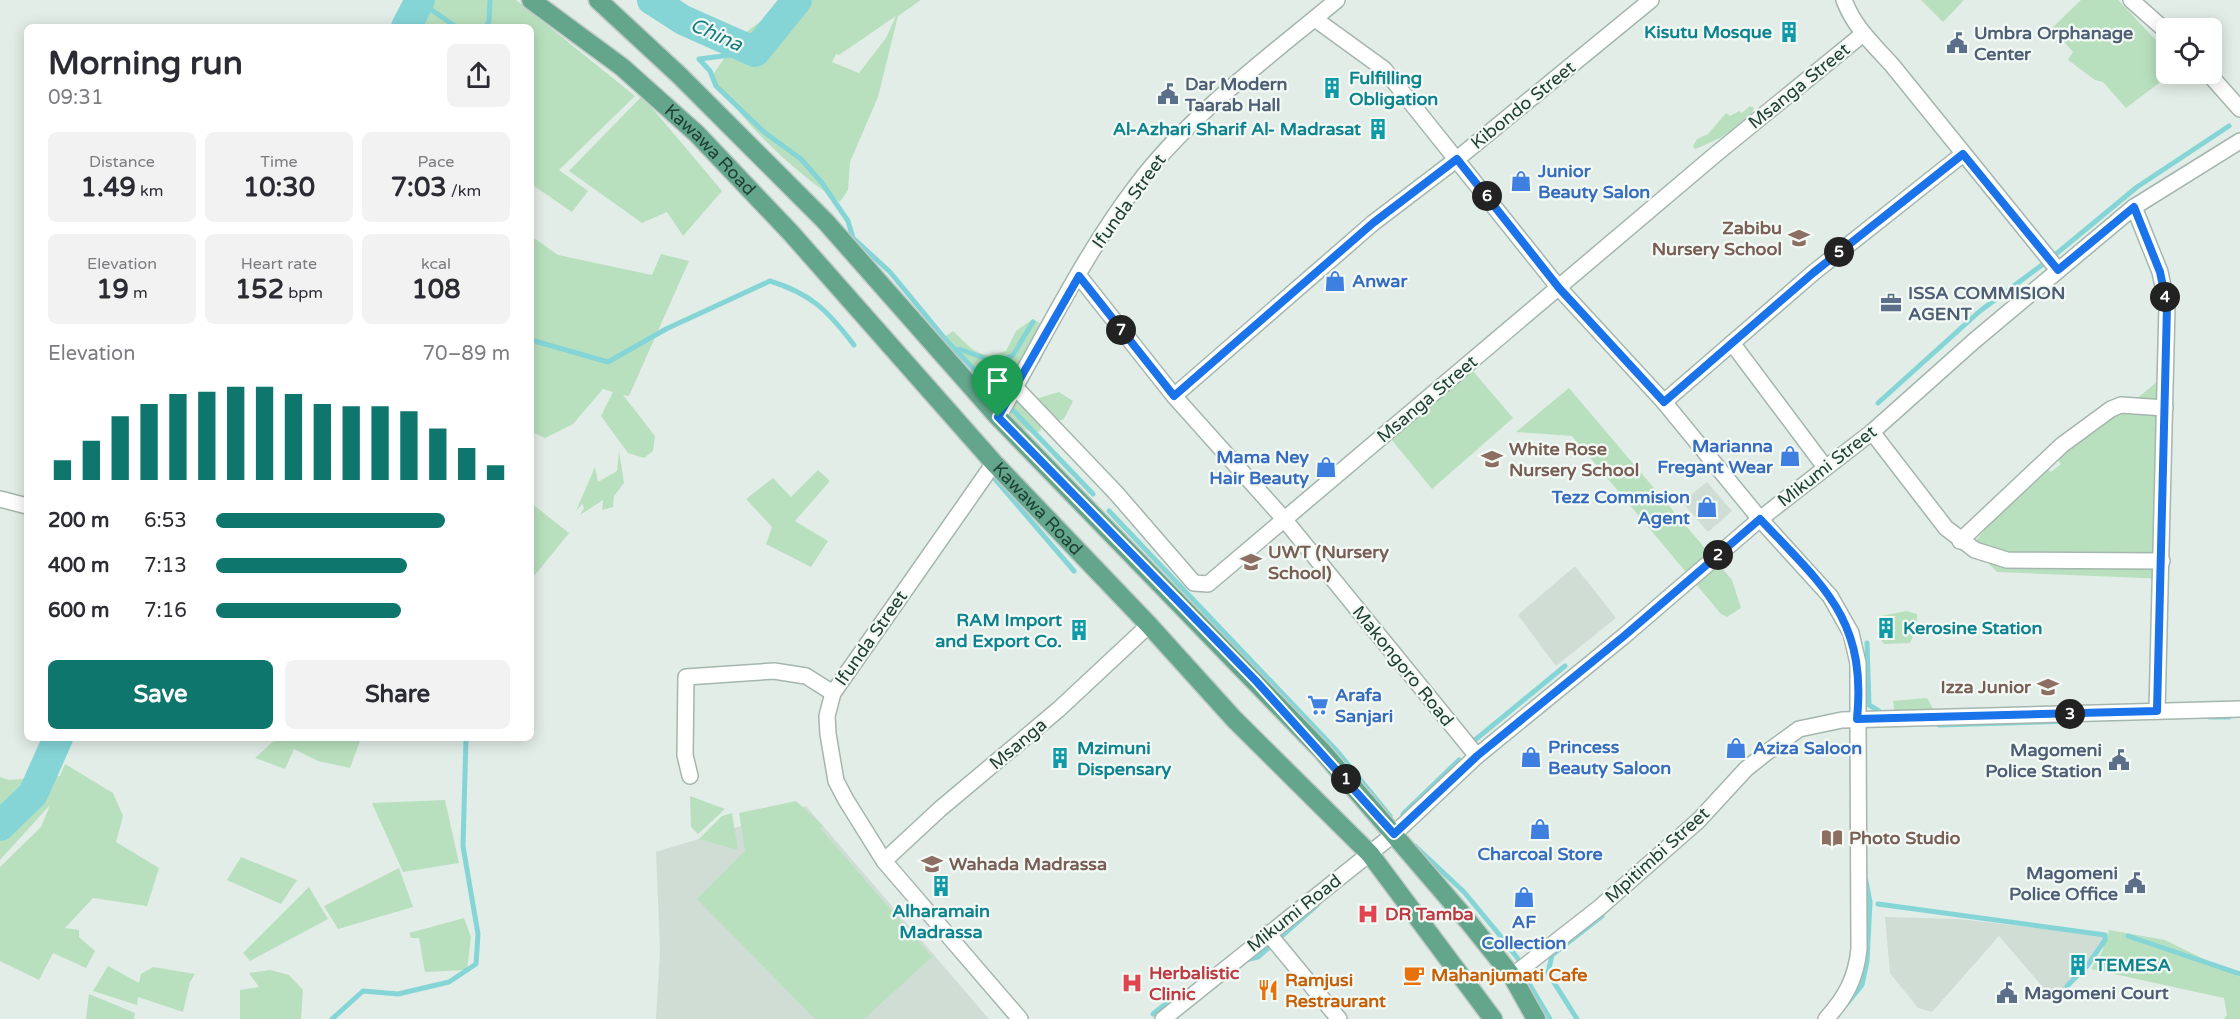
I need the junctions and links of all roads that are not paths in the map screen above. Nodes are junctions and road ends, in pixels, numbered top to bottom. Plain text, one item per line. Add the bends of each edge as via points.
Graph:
1 (531, 0) edge
2 (598, 0) edge
3 (1337, 0) edge
4 (1651, 0) edge
5 (1844, 0) edge
6 (2131, 0) edge
7 (1315, 18) junction
8 (2156, 22) edge
9 (1863, 34) junction
10 (2218, 84) edge
11 (2240, 109) edge
12 (2240, 141) edge
13 (1963, 154) junction
14 (1457, 159) junction
15 (2134, 207) junction
16 (2058, 270) junction
17 (1079, 276) junction
18 (1559, 288) junction
19 (1732, 343) junction
20 (1014, 386) junction
21 (1174, 396) junction
22 (1664, 402) junction
23 (2165, 408) junction
24 (998, 417) junction
25 (1872, 432) junction
26 (994, 463) junction
27 (1826, 467) junction
28 (0, 499) edge
29 (24, 505) edge
30 (1284, 519) junction
31 (1760, 519) junction
32 (1960, 541) junction
33 (2162, 561) junction
34 (1149, 625) junction
35 (833, 693) junction
36 (2240, 709) edge
37 (2157, 711) junction
38 (1857, 719) junction
39 (1477, 756) junction
40 (690, 776) dead end
41 (1394, 834) junction
42 (1370, 854) junction
43 (884, 861) junction
44 (1268, 933) junction
45 (1512, 976) junction
46 (1020, 1019) edge
47 (1163, 1019) edge
48 (1339, 1019) edge
49 (1493, 1019) edge
50 (1536, 1019) edge
51 (1826, 1019) edge

1 - 26 main road, Kawawa Road via 622,66 697,134 791,233
2 - 24 main road, Kawawa Road via 825,221
3 - 7 street, Ifunda Street
4 - 14 street, Kibondo Street
5 - 9 street
6 - 8 street
7 - 14 street via 1384,69
7 - 17 street, Ifunda Street via 1169,146 1136,186
9 - 13 street
9 - 18 street, Msanga Street
10 - 11 street
12 - 15 street, Mikumi Street
13 - 16 street
13 - 19 street
14 - 18 street
14 - 21 street, Kibondo Street via 1373,223
15 - 16 street, Mikumi Street
15 - 23 street via 2160,272 2167,306
16 - 25 street, Mikumi Street
17 - 20 street, Ifunda Street
17 - 21 street, Makongoro Road
18 - 22 street
18 - 30 street, Msanga Street
19 - 22 street
19 - 27 street
20 - 24 street, Ifunda Street
20 - 30 street, Msanga Street via 1199,585 1212,582
21 - 30 street, Makongoro Road
22 - 31 street
23 - 32 street via 2121,405 2111,409 2062,445
23 - 33 street
24 - 41 main road, Kawawa Road via 1256,681
25 - 27 street, Mikumi Street
25 - 32 street
26 - 34 main road, Kawawa Road
26 - 35 street, Ifunda Street
27 - 31 street, Mikumi Street
28 - 29 street
30 - 39 street, Makongoro Road
31 - 38 street via 1830,596 1851,633 1858,663
31 - 39 street, Mikumi Street
32 - 33 street via 1991,557 2007,560
33 - 37 street
34 - 42 main road, Kawawa Road via 1234,719
34 - 43 street, Msanga
35 - 40 street via 807,676 774,671 686,677 685,755
35 - 43 street, Ifunda Street via 827,716 836,781
36 - 37 street
37 - 38 street
38 - 45 street, Mpitimbi Street via 1829,720 1799,729 1746,769 1699,820 1599,908
38 - 51 street via 1857,970 1850,989
39 - 41 street, Mikumi Street
41 - 42 street, Mikumi Street
41 - 45 main road, Kawawa Road
42 - 44 street, Mikumi Road
42 - 49 main road, Kawawa Road
43 - 46 street, Ifunda Street
44 - 47 street, Mikumi Road
44 - 48 street
45 - 50 main road, Kawawa Road

